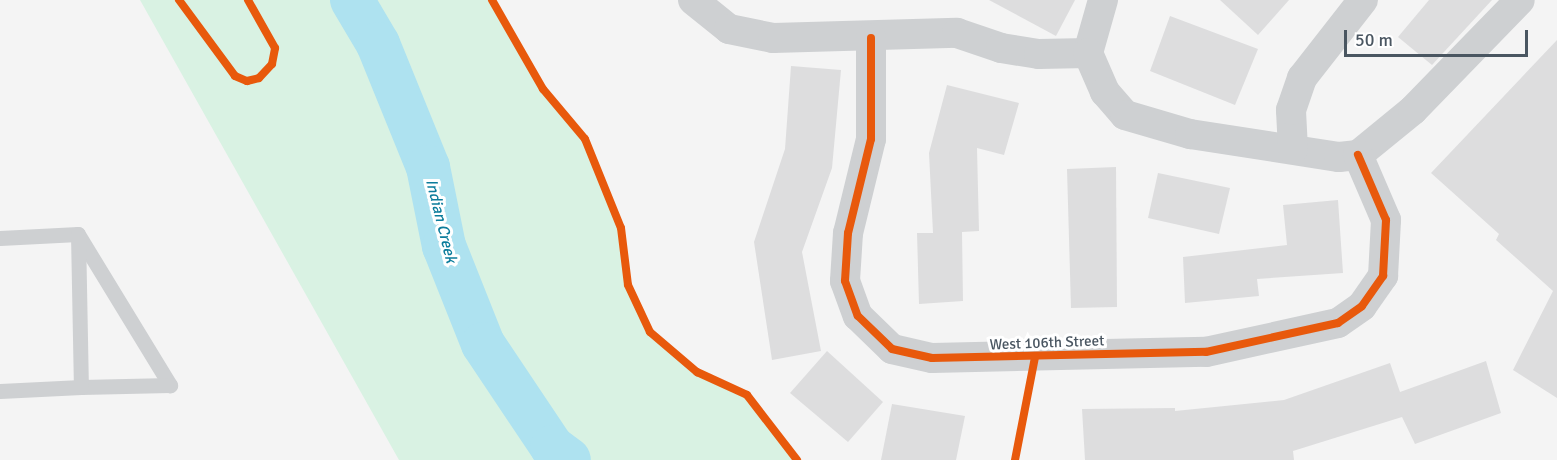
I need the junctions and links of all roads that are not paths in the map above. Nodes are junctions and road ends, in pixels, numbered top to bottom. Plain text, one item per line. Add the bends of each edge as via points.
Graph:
1 (693, 0) edge
2 (1103, 0) edge
3 (1362, 0) edge
4 (1520, 0) edge
5 (871, 38) junction
6 (1088, 52) junction
7 (1293, 149) junction
8 (1358, 155) junction
9 (78, 234) junction
10 (0, 238) edge
11 (81, 387) junction
12 (0, 390) edge

1 - 5 street via 729,29 772,38
2 - 6 street
3 - 7 street via 1302,78 1291,110
4 - 8 street via 1413,110
5 - 6 street via 957,33 1029,52
5 - 8 street, West 106th Street via 871,139 848,233 845,281 858,316 892,349 943,358 1206,352 1338,323 1362,306 1383,276 1386,220
6 - 7 street via 1105,92 1125,115 1190,134
7 - 8 street via 1339,157
9 - 10 lane
9 - 11 lane
9 - 11 lane via 170,385
11 - 12 lane

